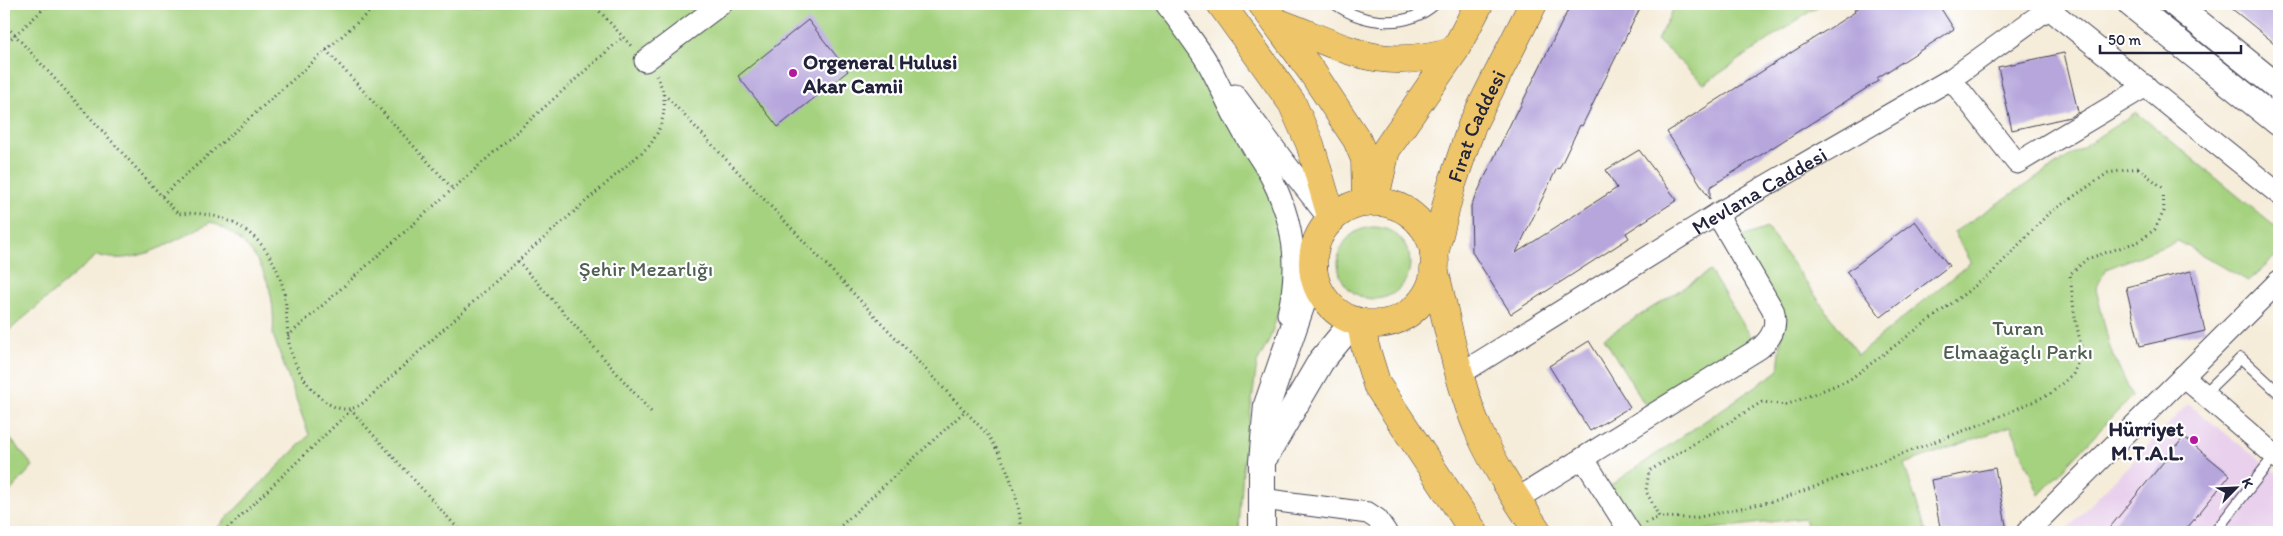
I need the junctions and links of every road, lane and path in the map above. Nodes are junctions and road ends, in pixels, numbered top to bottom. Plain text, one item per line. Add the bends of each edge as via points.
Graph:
1 (49, 4) edge
2 (378, 4) edge
3 (593, 4) edge
4 (721, 4) edge
5 (1166, 4) edge
6 (1221, 4) edge
7 (1335, 4) edge
8 (1435, 4) edge
9 (1479, 4) edge
10 (1533, 4) edge
11 (2131, 4) edge
12 (2175, 4) edge
13 (2052, 6) edge
14 (1269, 13) edge
15 (4, 23) edge
16 (14, 35) junction
17 (623, 36) junction
18 (4, 45) edge
19 (326, 50) junction
20 (1455, 50) junction
21 (1206, 60) junction
22 (645, 61) junction
23 (1951, 79) junction
24 (2146, 86) junction
25 (2279, 88) edge
26 (664, 93) junction
27 (2279, 123) edge
28 (2108, 173) joint
29 (452, 188) junction
30 (2279, 194) edge
31 (162, 196) junction
32 (1370, 202) junction
33 (1716, 214) junction
34 (1331, 220) junction
35 (518, 261) junction
36 (1434, 262) junction
37 (1314, 269) junction
38 (2279, 281) edge
39 (1358, 321) junction
40 (1290, 336) junction
41 (288, 337) junction
42 (1460, 374) junction
43 (2183, 376) junction
44 (2279, 393) edge
45 (2204, 394) junction
46 (351, 410) junction
47 (965, 411) junction
48 (653, 414) dead end
49 (2277, 457) edge
50 (1583, 458) junction
51 (1262, 462) junction
52 (1262, 499) junction
53 (1517, 499) junction
54 (224, 532) edge
55 (461, 532) edge
56 (834, 532) edge
57 (1022, 532) edge
58 (1262, 532) edge
59 (1386, 532) edge
60 (1474, 532) edge
61 (1538, 532) edge
62 (1630, 532) edge
63 (2027, 532) edge
64 (2214, 532) edge

1 - 16 path
2 - 19 path
3 - 17 path
4 - 22 street
5 - 21 street
6 - 34 main road via 1292,103 1310,144
7 - 8 lane via 1361,17 1394,22 1415,16
9 - 20 main road
10 - 36 main road, Fırat Caddesi via 1472,125 1452,187
11 - 27 street
12 - 25 street
13 - 23 street, Mevlana Caddesi
13 - 24 street
14 - 20 main road via 1348,51 1384,59 1420,58
14 - 32 main road via 1362,150
15 - 16 path
16 - 18 path
16 - 31 path
17 - 22 path
17 - 29 path
19 - 29 path
19 - 31 path
20 - 32 main road via 1386,150
21 - 34 street via 1216,68
21 - 40 street via 1240,127 1270,176 1289,225 1295,265 1288,315
22 - 26 path via 654,71
23 - 24 street via 2017,163
23 - 33 street, Mevlana Caddesi
24 - 30 street
26 - 35 path via 664,118 649,146
26 - 47 path
28 - 28 path via 2048,214 1991,274 1849,380 1786,405 1762,402 1649,471 1646,491 1659,517 1695,518 1782,499 1987,422 2050,394 2073,374 2082,352 2070,274 2087,259 2140,241 2155,228 2164,212 2163,188 2138,168
29 - 41 path
31 - 41 path via 178,214 203,213 229,220 262,245 283,287
32 - 34 main road via 1344,210
32 - 36 main road via 1393,205 1417,220 1428,236
33 - 42 street, Mevlana Caddesi
33 - 50 street via 1774,310 1772,336 1760,348
34 - 37 main road via 1316,246
35 - 46 path via 363,403
35 - 48 path
36 - 39 main road via 1428,291 1413,309 1385,323
36 - 42 main road
37 - 39 main road via 1319,289 1327,300 1342,314
37 - 40 street
38 - 43 street
39 - 51 street via 1321,361
39 - 60 main road via 1377,385
40 - 51 street via 1267,405
41 - 46 path via 298,369 316,393 331,406
42 - 53 main road via 1479,432
43 - 45 street
43 - 63 street
44 - 45 lane via 2242,358
45 - 49 street
46 - 54 path
46 - 55 path
47 - 56 path
47 - 57 path via 987,434 1004,462 1014,490
49 - 64 lane
50 - 53 street
50 - 62 street
51 - 52 street
52 - 58 street
52 - 59 street via 1368,513
53 - 61 main road

